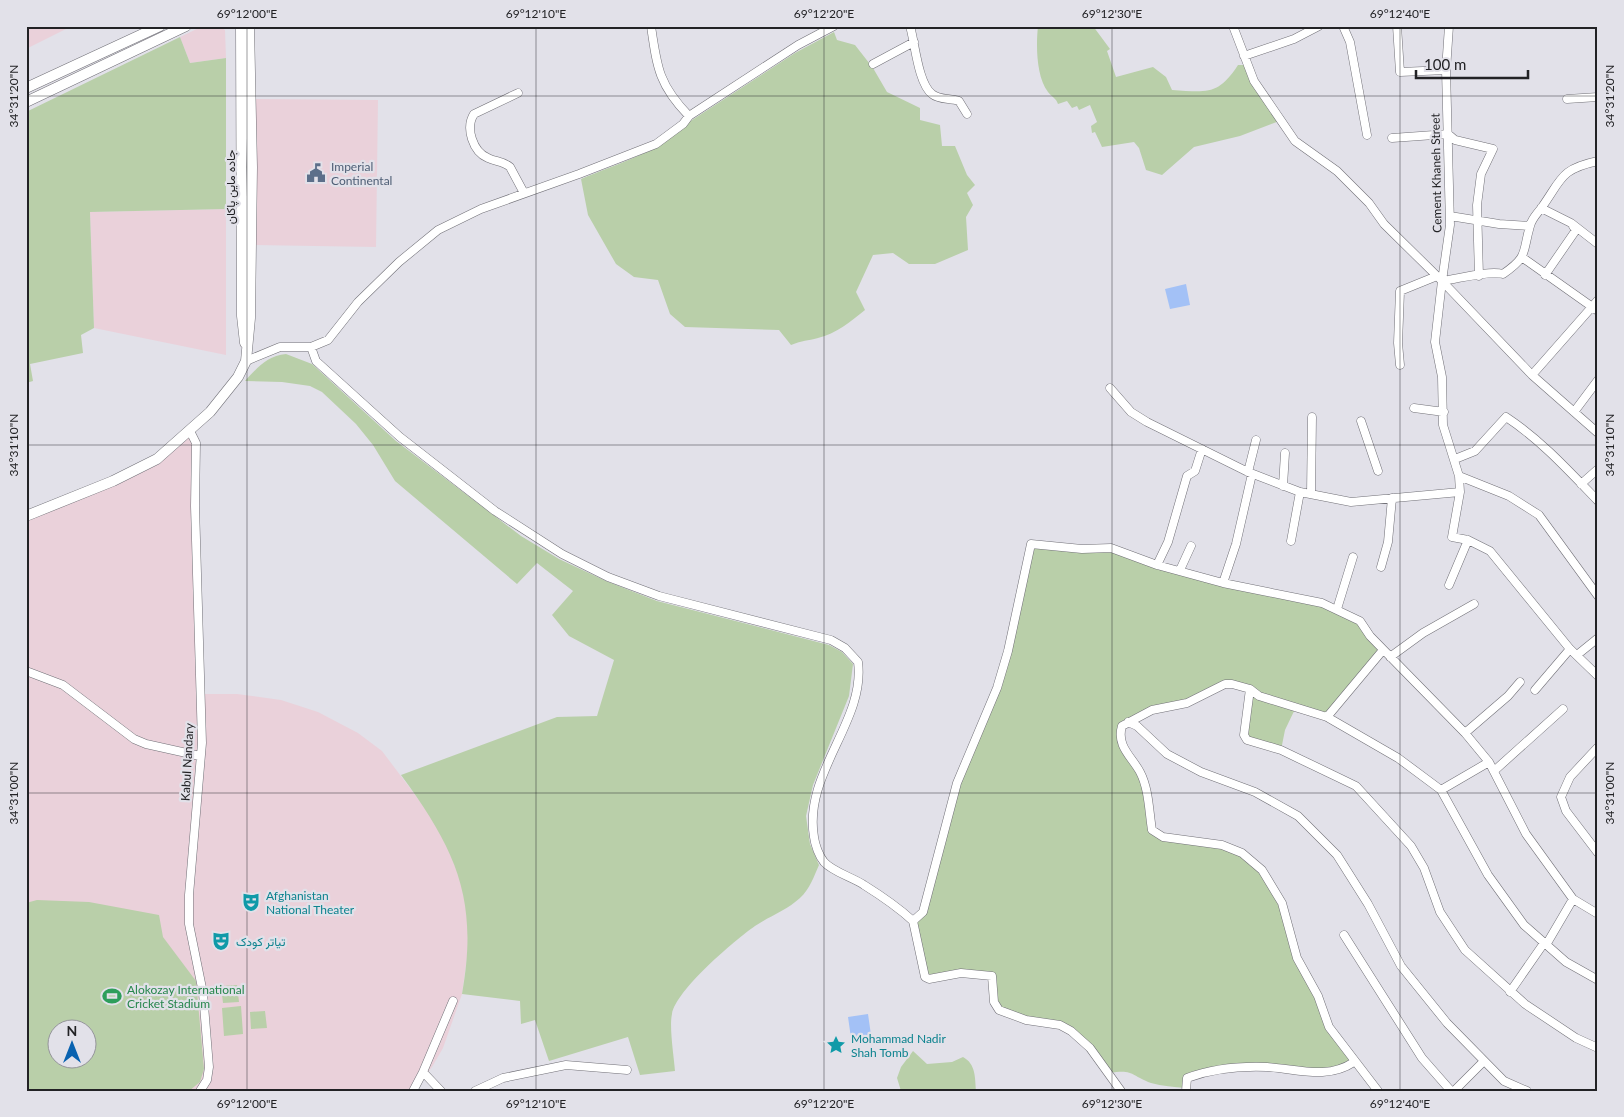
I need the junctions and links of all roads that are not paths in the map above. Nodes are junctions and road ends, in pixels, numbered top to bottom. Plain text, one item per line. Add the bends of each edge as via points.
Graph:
1 (160, 26) edge
2 (186, 26) edge
3 (241, 26) edge
4 (249, 26) edge
5 (650, 26) edge
6 (834, 26) edge
7 (910, 26) edge
8 (1233, 26) edge
9 (1319, 26) edge
10 (1343, 26) edge
11 (1397, 26) edge
12 (1449, 26) edge
13 (914, 42) junction
14 (1244, 56) junction
15 (873, 64) dead end
16 (1446, 70) junction
17 (26, 88) edge
18 (518, 93) dead end
19 (1598, 97) edge
20 (1567, 98) dead end
21 (26, 102) edge
22 (967, 114) dead end
23 (688, 116) junction
24 (1448, 134) junction
25 (1367, 135) dead end
26 (1392, 138) dead end
27 (1598, 161) edge
28 (524, 193) junction
29 (1541, 208) junction
30 (1450, 216) junction
31 (1478, 219) junction
32 (1571, 223) junction
33 (1530, 226) junction
34 (1598, 244) edge
35 (1523, 258) junction
36 (1545, 275) junction
37 (1479, 276) junction
38 (1439, 278) junction
39 (1598, 300) edge
40 (1594, 308) edge
41 (246, 346) junction
42 (311, 347) junction
43 (246, 361) junction
44 (1400, 365) dead end
45 (1532, 375) junction
46 (1598, 380) edge
47 (1110, 388) dead end
48 (1414, 408) dead end
49 (1444, 412) junction
50 (1574, 412) junction
51 (1312, 417) dead end
52 (1361, 421) dead end
53 (190, 432) junction
54 (1598, 433) edge
55 (1256, 440) dead end
56 (1202, 449) junction
57 (1285, 452) dead end
58 (1455, 459) junction
59 (1598, 469) edge
60 (1378, 471) dead end
61 (1250, 473) junction
62 (1459, 476) junction
63 (1581, 484) junction
64 (1283, 486) junction
65 (1300, 492) junction
66 (1460, 492) junction
67 (1310, 494) junction
68 (1392, 498) junction
69 (1598, 501) edge
70 (26, 516) edge
71 (1468, 540) junction
72 (1291, 541) dead end
73 (1191, 546) dead end
74 (1353, 558) dead end
75 (1157, 565) junction
76 (1381, 567) dead end
77 (1180, 570) junction
78 (1223, 583) junction
79 (1449, 585) dead end
80 (1598, 596) edge
81 (1474, 604) dead end
82 (1337, 609) junction
83 (1598, 638) edge
84 (1383, 650) junction
85 (1570, 650) junction
86 (1576, 655) junction
87 (1390, 657) junction
88 (26, 671) edge
89 (1598, 676) edge
90 (1520, 682) dead end
91 (1250, 689) junction
92 (1535, 690) dead end
93 (1562, 709) dead end
94 (1327, 717) junction
95 (1128, 722) junction
96 (1464, 733) junction
97 (1598, 747) edge
98 (200, 756) junction
99 (1489, 762) junction
100 (1494, 771) junction
101 (1440, 790) junction
102 (1598, 853) edge
103 (1573, 899) junction
104 (1598, 914) edge
105 (913, 921) junction
106 (1344, 935) dead end
107 (1545, 944) junction
108 (1598, 980) edge
109 (1510, 992) junction
110 (452, 1001) dead end
111 (1598, 1048) edge
112 (1354, 1062) junction
113 (1483, 1062) junction
114 (627, 1070) dead end
115 (423, 1072) junction
116 (202, 1090) edge
117 (413, 1091) edge
118 (441, 1091) edge
119 (475, 1091) edge
120 (1121, 1091) edge
121 (1186, 1091) edge
122 (1378, 1091) edge
123 (1452, 1091) edge
124 (1526, 1091) edge

1 - 17 main road
2 - 21 main road
3 - 41 main road, جاده ماین پاکان via 242,336
4 - 41 main road, جاده ماین پاکان via 252,167 249,336
5 - 23 street via 658,71 670,97
6 - 23 street via 798,45
7 - 13 street
8 - 14 street
9 - 14 street via 1294,39
10 - 25 street via 1350,42
11 - 16 street via 1400,72
12 - 16 street, Cement Khaneh Street
13 - 15 street
13 - 22 street via 927,89 940,98 959,100
14 - 38 street via 1254,81 1295,141 1337,171 1384,224
16 - 24 street, Cement Khaneh Street
18 - 28 street via 474,114 470,136 487,158 510,167
19 - 20 street
23 - 28 street via 683,124 656,144
24 - 26 street
24 - 30 street, Cement Khaneh Street
24 - 31 street via 1455,140 1493,149 1481,174
27 - 29 street via 1576,165 1562,176
28 - 42 street via 438,230 358,302 328,340
29 - 32 street
29 - 33 street via 1533,216
30 - 31 street
30 - 38 street, Cement Khaneh Street
31 - 33 street
31 - 37 street
32 - 34 street
32 - 36 street via 1576,230
33 - 35 street
35 - 36 street
35 - 37 street via 1504,274 1494,271
36 - 40 street
37 - 38 street
38 - 44 street via 1400,291
38 - 45 street
38 - 49 street, Cement Khaneh Street via 1434,342 1442,377
39 - 40 street
40 - 45 street
41 - 43 main road, جاده ماین پاکان
42 - 43 street via 280,347
42 - 105 street via 316,361 400,437 496,511 562,554 608,577 658,596 831,640 845,648 858,662 858,684 818,786 811,816 815,843 825,863 864,885
43 - 53 main road, جاده ماین پاکان via 238,377
45 - 50 street
46 - 50 street
47 - 56 street via 1132,412
48 - 49 street
49 - 58 street, Cement Khaneh Street via 1444,425
50 - 54 street
51 - 67 street
52 - 60 street
53 - 70 main road, جاده ماین پاکان via 158,458 113,481
53 - 98 street, Kabul Nandary via 196,444
55 - 61 street
56 - 61 street
56 - 75 street via 1195,471 1187,476 1168,542
57 - 64 street
58 - 62 street, Cement Khaneh Street
58 - 63 street via 1475,450 1506,417 1557,458
59 - 63 street
61 - 64 street
61 - 78 street via 1236,544
62 - 66 street, Cement Khaneh Street
62 - 80 street via 1509,496 1539,516
63 - 69 street
64 - 65 street
65 - 67 street
65 - 72 street
66 - 68 street
66 - 71 street, Cement Khaneh Street via 1452,537
67 - 68 street via 1351,502
68 - 76 street via 1388,542
71 - 79 street
71 - 85 street via 1490,551
73 - 77 street
74 - 82 street
75 - 77 street
75 - 105 street via 1111,548 1031,544 997,688 957,783 923,912
77 - 78 street
78 - 82 street
81 - 87 street via 1429,629
82 - 84 street via 1360,621
83 - 86 street
84 - 87 street
84 - 94 street
85 - 86 street
85 - 92 street
86 - 89 street
87 - 96 street
88 - 98 street via 63,685 134,739
90 - 96 street
91 - 94 street via 1259,696
91 - 95 street via 1225,684 1187,703 1152,710
91 - 109 street via 1244,734 1247,740 1281,750 1356,786 1411,846 1424,868 1440,912 1465,950
93 - 100 street
94 - 101 street via 1398,758
95 - 112 street via 1122,726 1120,736 1130,759 1140,771 1152,830 1163,838 1222,845 1242,853 1262,870 1282,903 1297,958 1318,996 1329,1027
95 - 113 street via 1137,726 1167,754 1201,772 1255,792 1298,816 1337,855 1401,966
96 - 99 street
97 - 102 street via 1570,777 1561,797 1566,812
98 - 116 street, Kabul Nandary via 189,924 203,993 209,1067
99 - 100 street
99 - 101 street
100 - 103 street via 1526,834
101 - 107 street via 1488,876 1524,925
103 - 104 street
103 - 107 street
105 - 120 street via 925,977 960,973 992,976 994,1002 998,1010 1026,1020 1060,1025 1071,1031 1090,1048
106 - 123 street via 1422,1058
107 - 108 street via 1566,962
107 - 109 street
109 - 111 street via 1576,1038
110 - 115 street
112 - 121 street via 1340,1071 1327,1073 1268,1067 1213,1071 1187,1078
112 - 122 street
113 - 123 street
113 - 124 street via 1504,1081
114 - 119 street via 566,1065 503,1078
115 - 117 street
115 - 118 street

